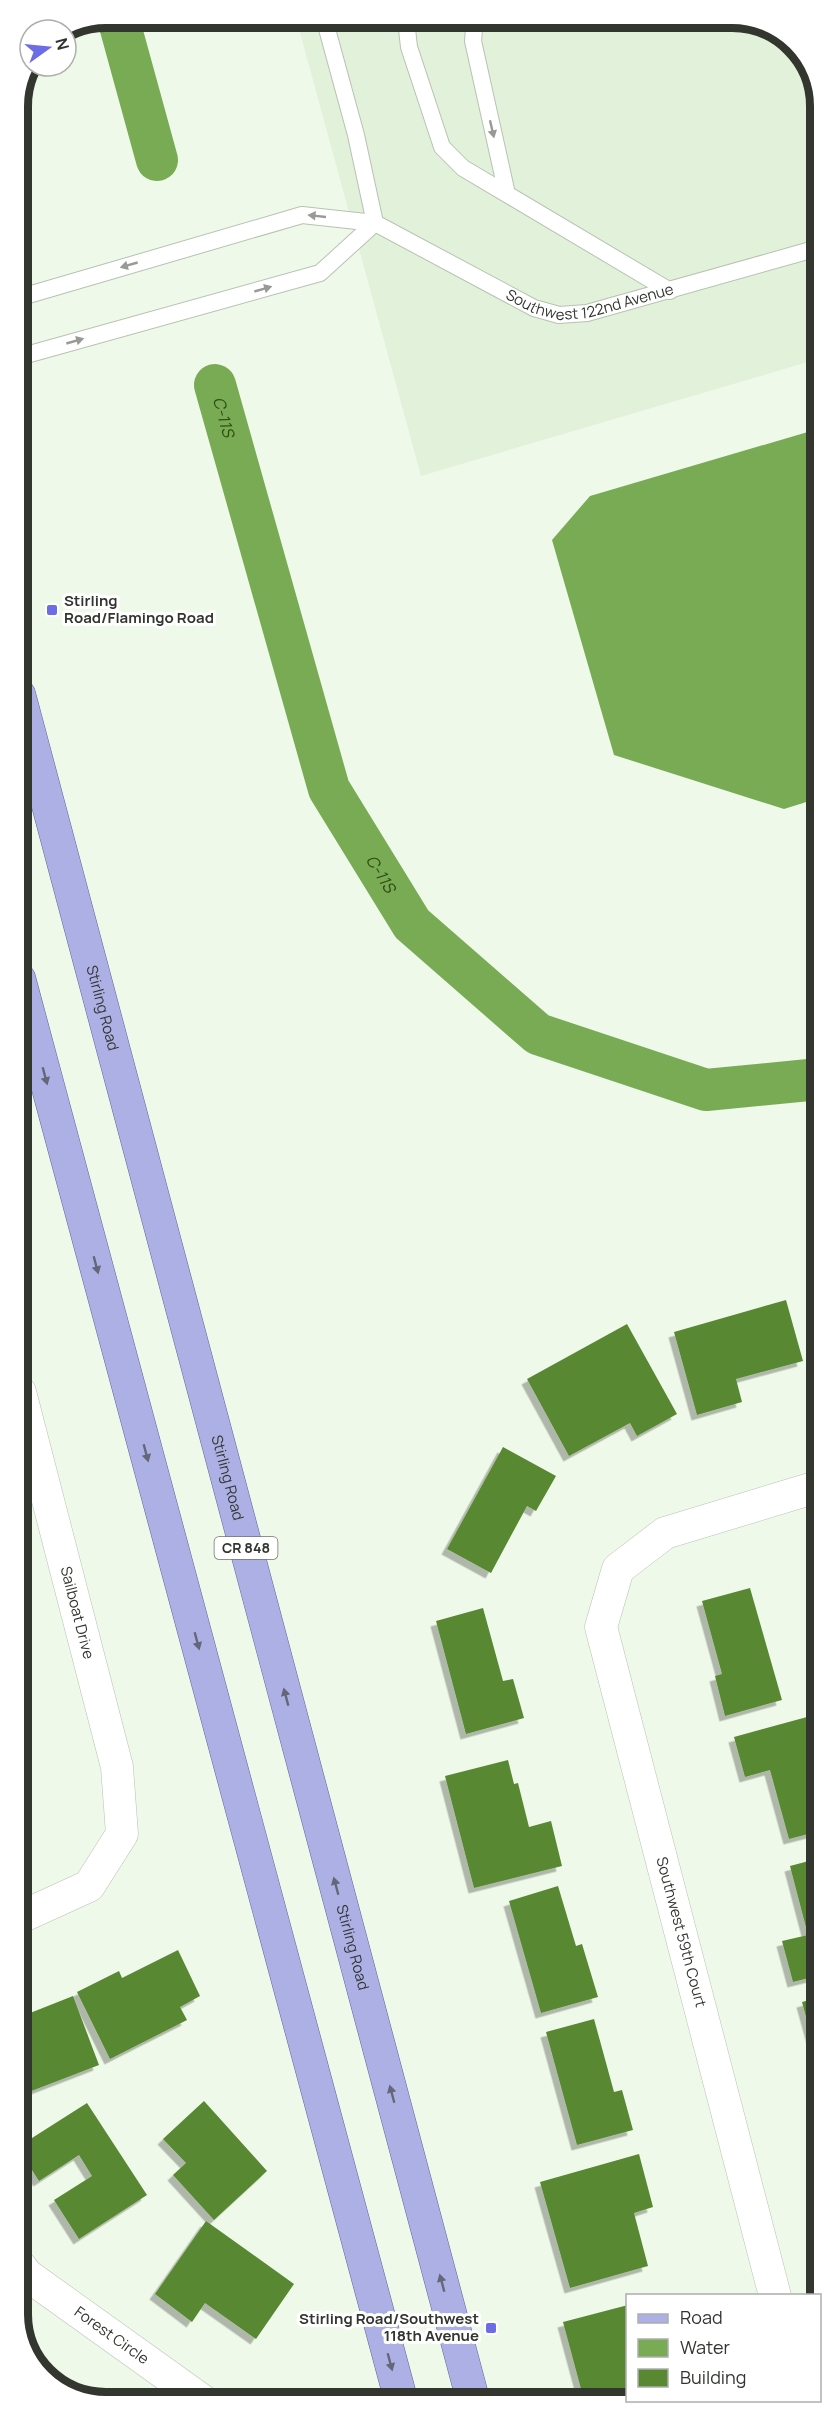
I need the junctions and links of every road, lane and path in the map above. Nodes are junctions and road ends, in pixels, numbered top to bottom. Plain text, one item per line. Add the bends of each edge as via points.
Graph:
1 (327, 28) edge
2 (407, 28) edge
3 (474, 29) edge
4 (507, 194) junction
5 (375, 223) junction
6 (810, 250) edge
7 (670, 291) junction
8 (29, 295) edge
9 (29, 354) edge
10 (29, 733) edge
11 (29, 1016) edge
12 (29, 1427) edge
13 (810, 1489) edge
14 (29, 1913) edge
15 (29, 2278) edge
16 (776, 2294) edge
17 (189, 2391) edge
18 (399, 2391) edge
19 (471, 2392) edge

1 - 5 lane
2 - 4 lane via 442,147 463,168
3 -> 4 lane via 473,41
4 - 7 lane
5 - 7 lane, Southwest 122nd Avenue via 534,308 559,315 587,313
5 -> 8 lane via 302,215
9 -> 5 lane via 320,273
6 - 7 lane, Southwest 122nd Avenue
19 -> 10 main road, Stirling Road / CR 848
11 -> 18 main road
12 - 14 street, Sailboat Drive via 117,1767 122,1834 89,1886
13 - 16 street, Southwest 59th Court via 665,1533 618,1569 602,1627
15 - 17 street, Forest Circle

